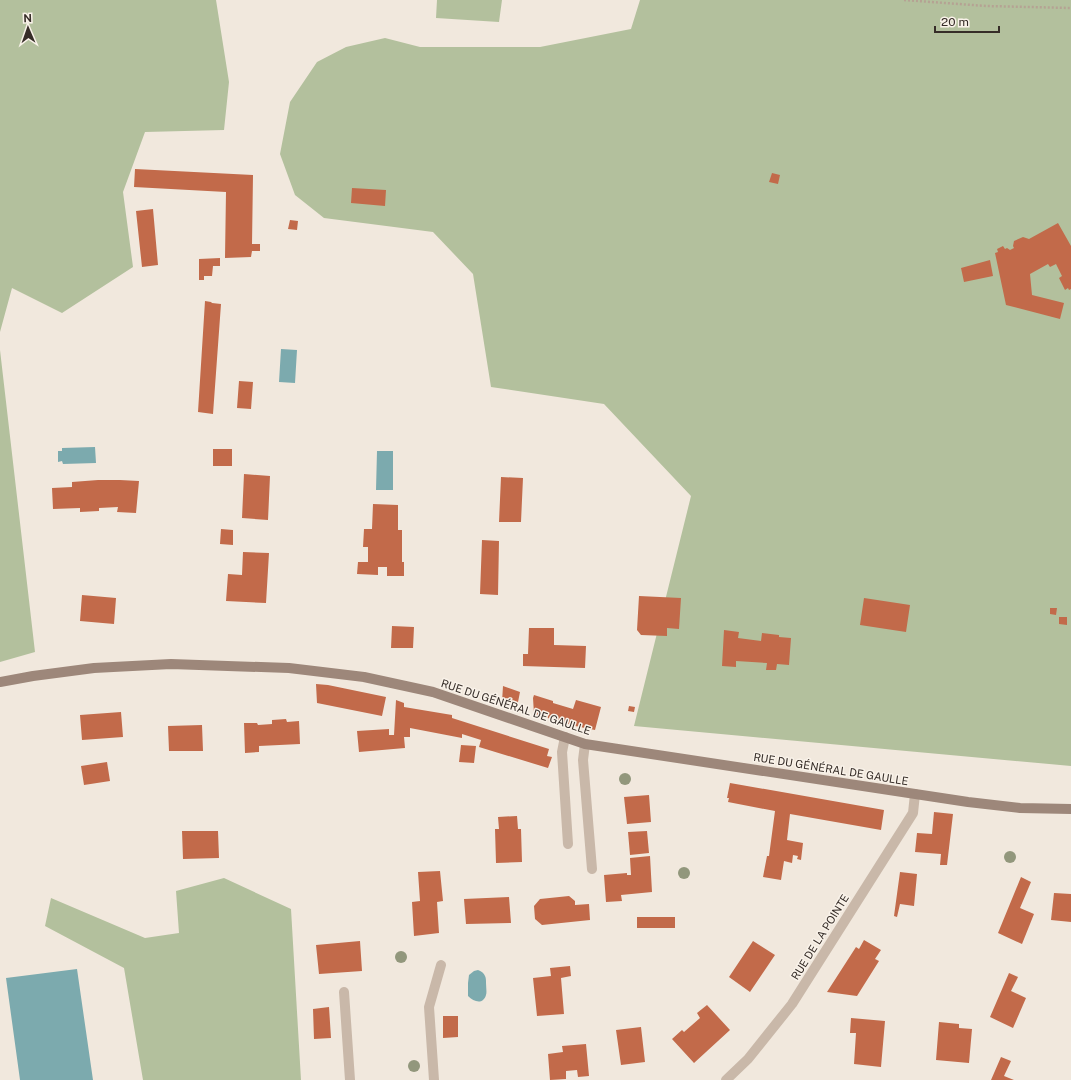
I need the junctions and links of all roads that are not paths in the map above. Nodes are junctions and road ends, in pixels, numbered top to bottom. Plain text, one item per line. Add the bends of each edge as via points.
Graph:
1 (0, 682) edge
2 (565, 737) junction
3 (585, 744) junction
4 (915, 794) junction
5 (1071, 809) edge
6 (568, 844) dead end
7 (592, 869) dead end
8 (441, 965) dead end
9 (344, 992) dead end
10 (350, 1080) edge
11 (434, 1080) edge
12 (726, 1080) edge

1 - 2 main road, RUE DU GÉNÉRAL DE GAULLE via 94,668 171,664 289,668 364,677 432,692
2 - 3 main road, RUE DU GÉNÉRAL DE GAULLE
2 - 6 street via 562,752
3 - 4 main road, RUE DU GÉNÉRAL DE GAULLE
3 - 7 street via 583,760
4 - 5 main road, RUE DU GÉNÉRAL DE GAULLE via 1020,808
4 - 12 street, RUE DE LA POINTE via 913,813 792,1004 748,1059
8 - 11 street via 429,1007
9 - 10 street

